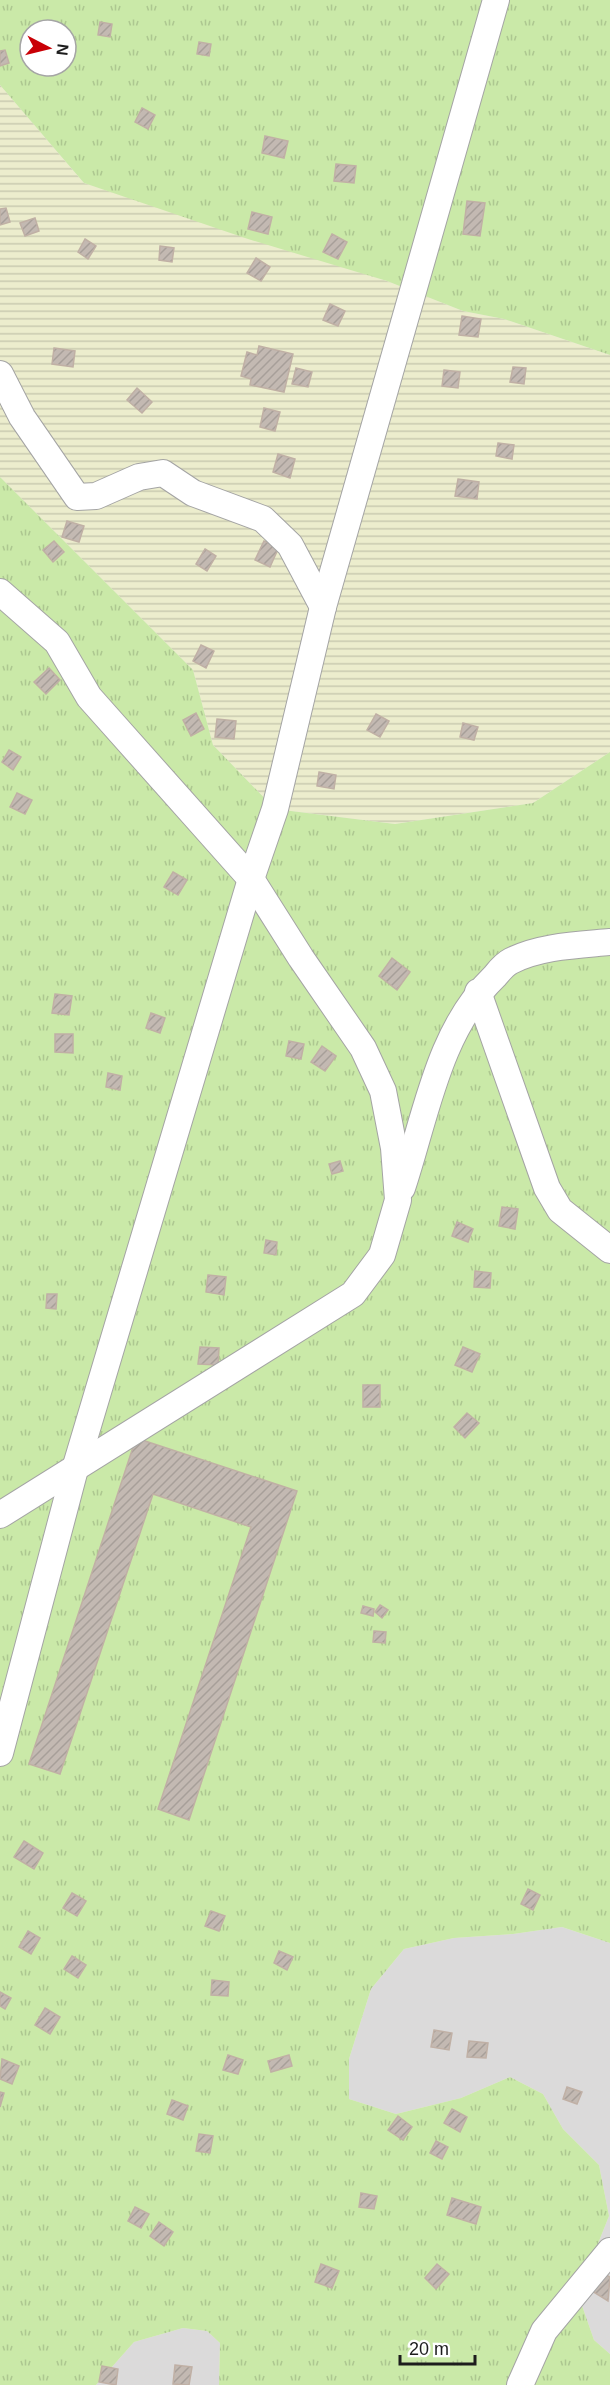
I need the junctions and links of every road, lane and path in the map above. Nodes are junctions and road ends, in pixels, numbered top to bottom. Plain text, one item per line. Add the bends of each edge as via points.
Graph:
1 (496, 0) edge
2 (0, 374) edge
3 (0, 592) edge
4 (323, 607) junction
5 (251, 879) junction
6 (610, 942) edge
7 (478, 992) junction
8 (398, 1200) junction
9 (610, 1250) edge
10 (75, 1470) junction
11 (0, 1515) edge
12 (0, 1753) edge
13 (610, 2251) edge
14 (520, 2385) edge

1 - 4 street
2 - 4 street via 22,417 77,497 96,496 139,477 163,473 192,493 263,519 290,545
3 - 5 street via 57,642 89,697
4 - 5 street via 274,809
5 - 8 street via 363,1048 383,1091 394,1148
5 - 10 street
6 - 7 street via 556,947 510,961
7 - 8 street via 433,1082
7 - 9 street via 547,1188 560,1209
8 - 10 street via 382,1255 353,1294
10 - 11 street
10 - 12 street
13 - 14 street via 544,2331

